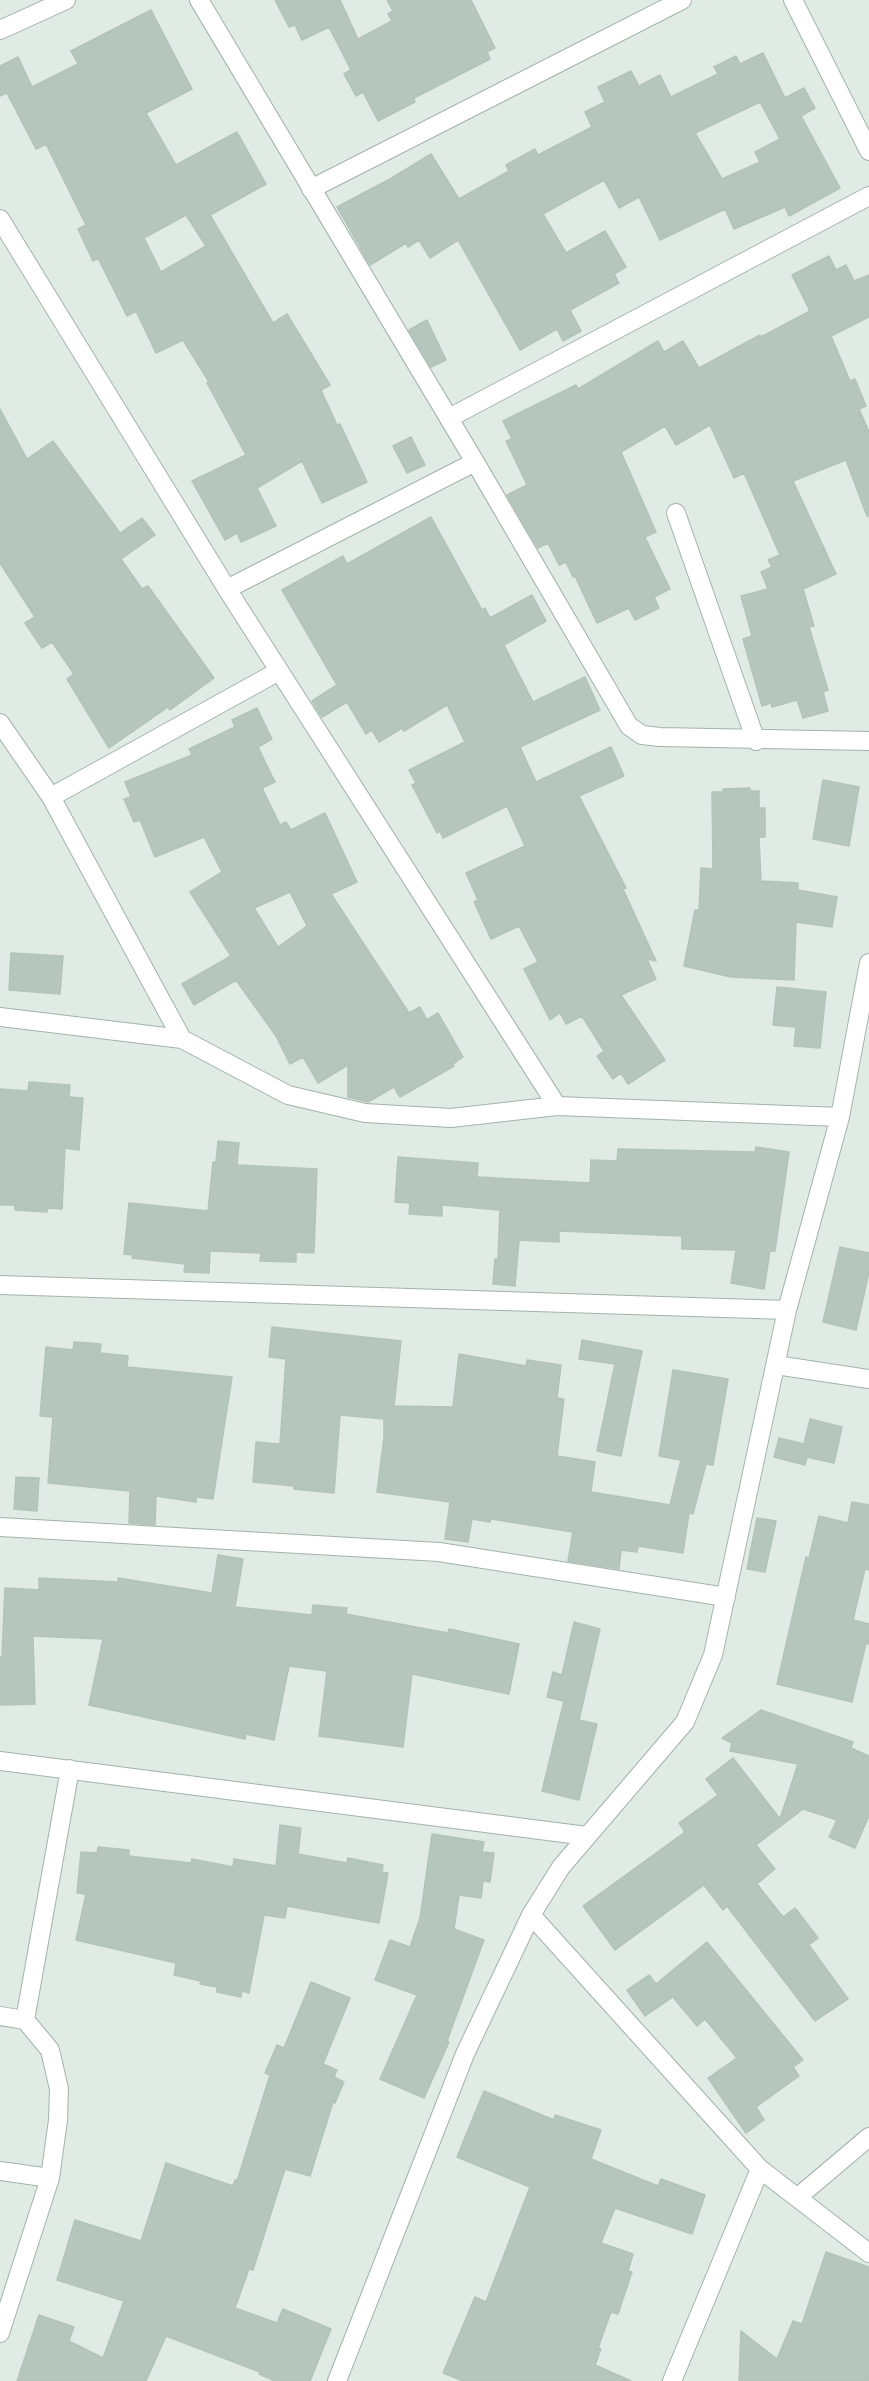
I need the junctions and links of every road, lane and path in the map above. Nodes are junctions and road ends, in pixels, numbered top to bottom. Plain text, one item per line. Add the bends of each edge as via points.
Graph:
1 (66, 0) edge
2 (199, 0) edge
3 (682, 0) edge
4 (793, 0) edge
5 (0, 30) edge
6 (869, 151) edge
7 (311, 189) junction
8 (869, 196) edge
9 (0, 219) edge
10 (449, 418) junction
11 (475, 462) junction
12 (676, 513) dead end
13 (227, 589) junction
14 (279, 671) junction
15 (0, 723) edge
16 (756, 741) junction
17 (869, 741) edge
18 (51, 797) junction
19 (868, 975) edge
20 (0, 1017) edge
21 (182, 1039) junction
22 (556, 1106) junction
23 (840, 1117) junction
24 (0, 1285) edge
25 (787, 1310) junction
26 (776, 1365) junction
27 (869, 1379) edge
28 (0, 1527) edge
29 (726, 1597) junction
30 (0, 1761) edge
31 (70, 1769) junction
32 (587, 1836) junction
33 (531, 1915) junction
34 (0, 2016) edge
35 (25, 2020) junction
36 (869, 2137) edge
37 (760, 2169) junction
38 (0, 2171) edge
39 (50, 2178) junction
40 (798, 2197) junction
41 (869, 2253) edge
42 (0, 2333) edge
43 (337, 2381) edge
44 (672, 2381) edge

1 - 5 street
2 - 7 street
3 - 7 street
4 - 6 street
7 - 10 street
8 - 10 street
9 - 13 street
10 - 11 street
11 - 13 street
11 - 16 street via 629,726 642,735 660,738
12 - 16 street
13 - 14 street
14 - 18 street
14 - 22 street
15 - 18 street
16 - 17 street
18 - 21 street
19 - 23 street
20 - 21 street
21 - 22 street via 288,1095 365,1113 451,1119
22 - 23 street
23 - 25 street
24 - 25 street
25 - 26 street
26 - 27 street
26 - 29 street
28 - 29 street via 439,1552
29 - 32 street via 713,1655 685,1722
30 - 31 street
31 - 32 street
31 - 35 street
32 - 33 street via 561,1867
33 - 37 street
33 - 43 street via 465,2054
34 - 35 street
35 - 39 street via 50,2050 58,2089
36 - 40 street
37 - 40 street
37 - 44 street
38 - 39 street
39 - 42 street
40 - 41 street

